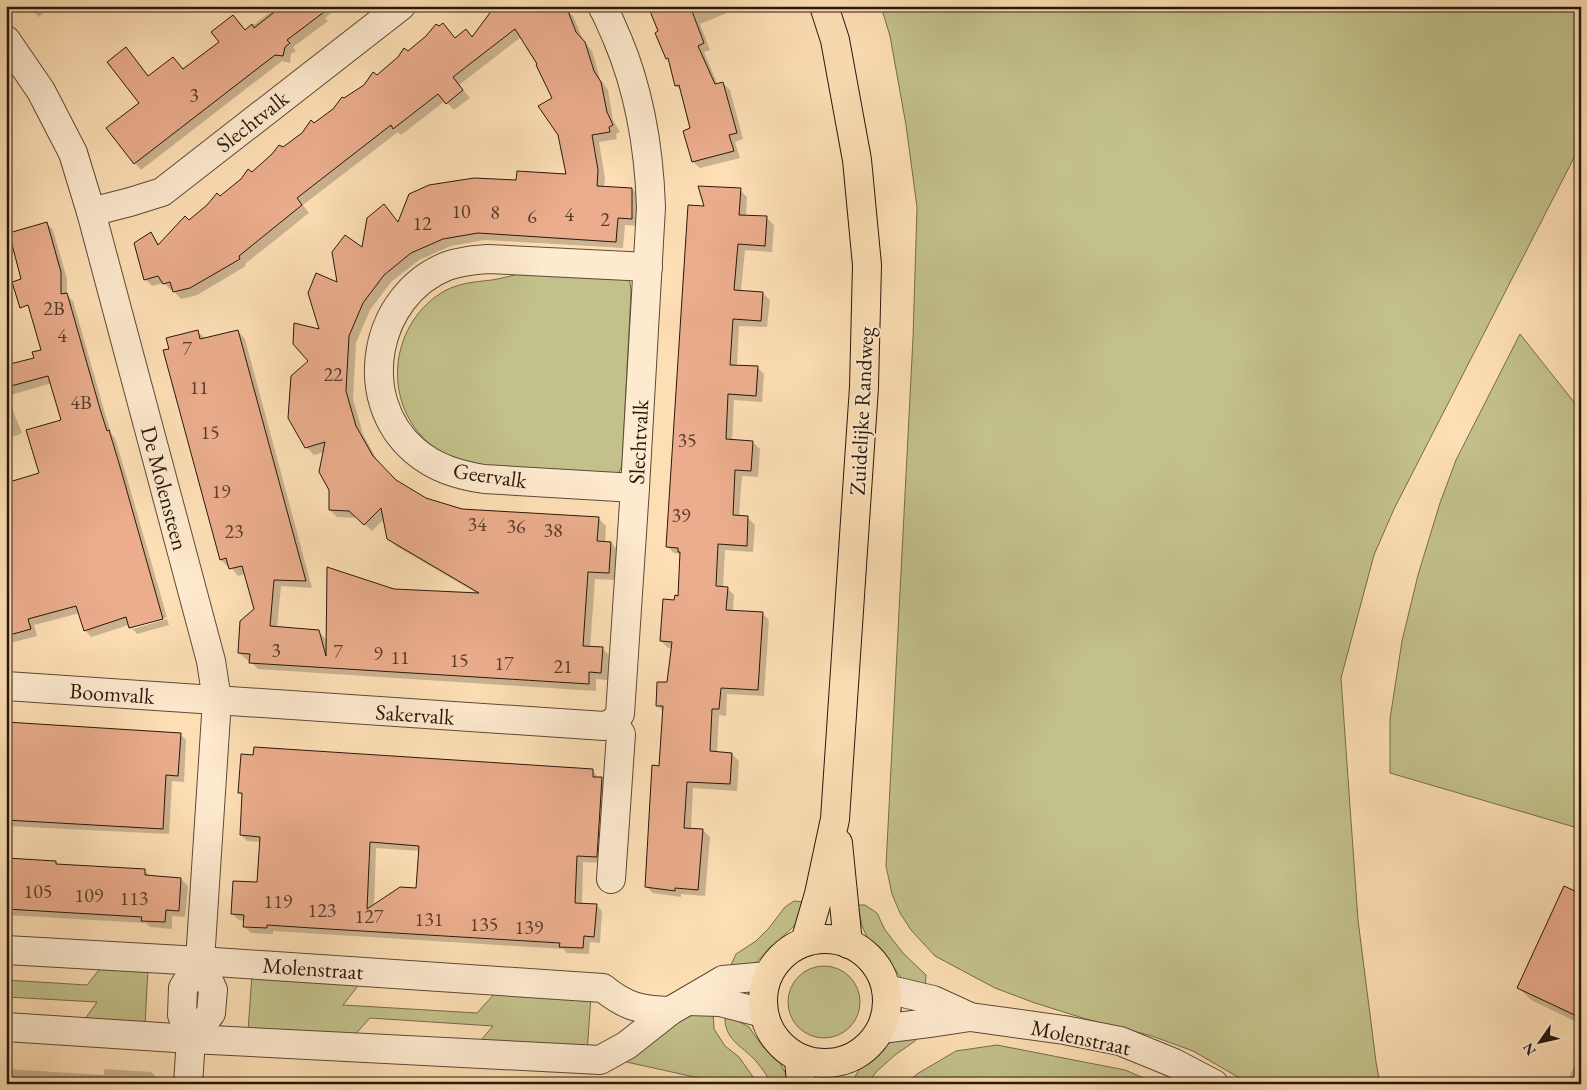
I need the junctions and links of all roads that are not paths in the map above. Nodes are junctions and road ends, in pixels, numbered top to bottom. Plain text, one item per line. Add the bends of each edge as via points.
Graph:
1 (401, 6) edge
2 (602, 6) edge
3 (824, 6) edge
4 (6, 40) edge
5 (92, 212) junction
6 (648, 267) junction
7 (635, 488) junction
8 (6, 686) edge
9 (217, 700) junction
10 (613, 723) junction
11 (835, 819) junction
12 (611, 880) dead end
13 (805, 942) junction
14 (848, 944) junction
15 (6, 950) edge
16 (200, 961) junction
17 (767, 976) junction
18 (886, 989) junction
19 (615, 998) junction
20 (679, 1006) junction
21 (763, 1014) junction
22 (970, 1017) junction
23 (6, 1027) edge
24 (881, 1029) junction
25 (190, 1039) junction
26 (616, 1052) junction
27 (800, 1071) edge
28 (839, 1073) edge
29 (188, 1084) edge
30 (1214, 1084) edge

1 - 5 street, Slechtvalk via 162,192
2 - 6 street, Slechtvalk via 625,57 638,97 650,173
3 - 11 main road, Zuidelijke Randweg via 835,40 857,160 866,265 864,387
4 - 5 street, De Molensteen via 41,91 73,153
5 - 9 street, De Molensteen via 211,661
6 - 7 street, Slechtvalk
6 - 7 street, Geervalk via 488,259 447,266 412,289 398,305 381,342 378,363 383,402 390,419 414,450 446,471 484,479
7 - 10 street, Slechtvalk via 620,714
8 - 9 street, Boomvalk
9 - 10 street, Sakervalk via 604,726
9 - 16 street, De Molensteen
10 - 12 street via 621,734
11 - 13 main road, Zuidelijke Randweg
11 - 14 main road, Zuidelijke Randweg
13 - 14 main road via 834,939
13 - 17 main road via 776,961
14 - 18 main road via 866,954 879,970
15 - 16 street, Molenstraat
16 - 19 street, Molenstraat via 604,988
16 - 25 street via 183,988 182,1015
17 - 20 street via 723,980
17 - 21 main road
18 - 22 street, Molenstraat via 933,1000
18 - 24 main road via 886,1010
19 - 20 street, Molenstraat via 644,1010
19 - 26 street via 621,1022
20 - 21 street, Molenstraat via 720,1002
20 - 26 street
21 - 27 main road via 770,1032
22 - 24 street, Molenstraat
22 - 30 street, Molenstraat via 1120,1041
23 - 25 street
24 - 28 main road via 870,1045 854,1056
25 - 26 street via 600,1060
25 - 29 street
27 - 28 main road via 817,1064

